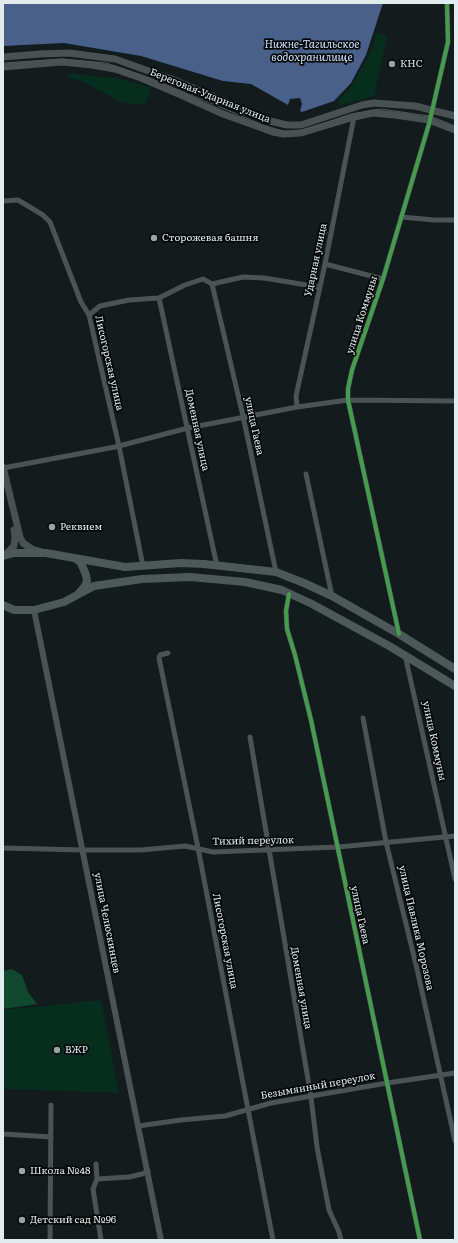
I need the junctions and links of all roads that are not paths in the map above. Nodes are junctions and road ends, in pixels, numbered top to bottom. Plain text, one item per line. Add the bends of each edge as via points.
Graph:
1 (447, 3) edge
2 (3, 57) edge
3 (3, 67) edge
4 (431, 109) junction
5 (455, 116) edge
6 (354, 117) junction
7 (429, 120) junction
8 (455, 130) edge
9 (3, 201) edge
10 (401, 217) junction
11 (455, 220) edge
12 (325, 264) junction
13 (383, 279) junction
14 (212, 284) junction
15 (319, 287) junction
16 (159, 298) junction
17 (89, 315) junction
18 (348, 400) junction
19 (455, 401) edge
20 (297, 407) junction
21 (243, 416) junction
22 (188, 428) junction
23 (119, 446) junction
24 (3, 468) edge
25 (306, 474) dead end
26 (12, 508) junction
27 (46, 553) junction
28 (4, 556) edge
29 (75, 558) junction
30 (143, 566) junction
31 (217, 566) junction
32 (276, 572) junction
33 (290, 594) junction
34 (78, 595) junction
35 (332, 596) junction
36 (3, 605) edge
37 (34, 610) junction
38 (399, 634) junction
39 (406, 639) junction
40 (168, 653) dead end
41 (402, 653) junction
42 (455, 669) edge
43 (455, 686) edge
44 (363, 718) dead end
45 (250, 737) dead end
46 (455, 836) edge
47 (445, 837) junction
48 (386, 842) junction
49 (3, 848) edge
50 (198, 848) junction
51 (338, 848) junction
52 (82, 850) junction
53 (268, 850) junction
54 (455, 879) edge
55 (455, 1073) edge
56 (440, 1075) junction
57 (387, 1083) junction
58 (311, 1097) junction
59 (51, 1105) dead end
60 (248, 1110) junction
61 (138, 1126) junction
62 (3, 1134) edge
63 (51, 1137) junction
64 (455, 1141) edge
65 (96, 1164) dead end
66 (148, 1171) junction
67 (97, 1179) junction
68 (50, 1240) edge
69 (101, 1240) edge
70 (161, 1240) edge
71 (273, 1240) edge
72 (341, 1240) edge
73 (420, 1240) edge

1 - 4 street, улица Коммуны via 448,42
2 - 4 main road, Береговая-Ударная улица via 55,53 115,59 174,80 270,121 287,125 301,125 374,103
3 - 6 main road, Береговая-Ударная улица via 62,62 115,69 142,78 223,114 284,134 301,133
4 - 5 main road, Береговая-Ударная улица
4 - 7 street, улица Коммуны
6 - 7 main road, Береговая-Ударная улица via 379,113
6 - 12 street, Ударная улица
7 - 8 main road, Береговая-Ударная улица
7 - 10 street, улица Коммуны
9 - 17 street, Лисогорская улица via 18,200 50,222 81,302
10 - 11 street
10 - 13 street, улица Коммуны
12 - 13 street
12 - 15 street, Ударная улица
13 - 18 street, улица Коммуны via 352,370
14 - 15 street via 243,277
14 - 16 street via 202,279
14 - 21 street, улица Гаева
15 - 20 street, Ударная улица via 296,396
16 - 17 street via 129,300 100,306
16 - 22 street, Доменная улица
17 - 23 street, Лисогорская улица
18 - 19 street
18 - 20 street
18 - 38 street, улица Коммуны
20 - 21 street
21 - 22 street
21 - 32 street, улица Гаева
22 - 23 street
22 - 31 street, Доменная улица
23 - 24 street
23 - 30 street, Лисогорская улица
24 - 26 main road
25 - 35 street
26 - 27 main road via 23,543
26 - 28 main road via 14,546
27 - 28 main road via 14,553
27 - 29 main road
29 - 30 main road via 125,567
29 - 34 main road via 81,563 87,580
30 - 31 main road via 181,563
31 - 32 main road
32 - 35 main road
33 - 34 main road via 272,587 245,582 179,577 109,583 94,586
33 - 41 main road
33 - 51 street, улица Гаева via 286,611 287,629 296,655
34 - 37 main road via 64,602
35 - 38 main road
36 - 37 main road via 14,610
37 - 52 street, улица Челюскинцев
38 - 39 main road
39 - 41 main road
39 - 42 main road
40 - 50 street, Лисогорская улица via 160,655 159,658
41 - 43 main road
41 - 47 street, улица Коммуны
44 - 48 street, улица Павлика Морозова
45 - 53 street, Доменная улица
46 - 47 street, Тихий переулок
47 - 48 street, Тихий переулок
47 - 54 street, улица Коммуны
48 - 51 street, Тихий переулок
48 - 56 street, улица Павлика Морозова
49 - 52 street, Тихий переулок
50 - 52 street, Тихий переулок via 185,846 140,850
50 - 53 street, Тихий переулок via 213,852
50 - 60 street, Лисогорская улица
51 - 53 street, Тихий переулок
51 - 57 street, улица Гаева
52 - 61 street, улица Челюскинцев
53 - 58 street, Доменная улица
55 - 56 street, Безымянный переулок
56 - 57 street, Безымянный переулок
56 - 64 street, улица Павлика Морозова
57 - 58 street, Безымянный переулок
57 - 73 street, улица Гаева
58 - 60 street, Безымянный переулок via 271,1103
58 - 72 street, Доменная улица via 329,1210
59 - 63 street
60 - 61 street, Безымянный переулок via 225,1116
60 - 71 street, Лисогорская улица
61 - 66 street, улица Челюскинцев
62 - 63 street
63 - 68 street
65 - 67 street
66 - 67 street via 128,1177
66 - 70 street, улица Челюскинцев
67 - 69 street via 93,1189

